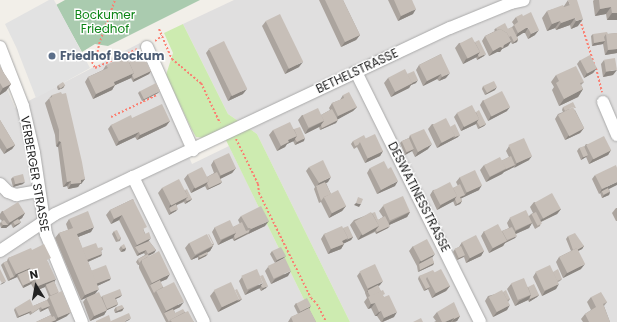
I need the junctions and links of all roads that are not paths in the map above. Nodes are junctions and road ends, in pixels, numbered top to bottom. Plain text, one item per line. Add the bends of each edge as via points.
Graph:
1 (524, 0) edge
2 (147, 46) road end
3 (0, 47) edge
4 (356, 72) junction
5 (603, 102) road end
6 (617, 135) edge
7 (193, 150) junction
8 (132, 176) junction
9 (0, 184) edge
10 (38, 191) junction
11 (43, 222) junction
12 (0, 252) edge
13 (82, 322) edge
14 (204, 322) edge
15 (480, 322) edge

1 - 4 street, BETHELSTRASSE via 450,28
2 - 7 street
3 - 10 street, VERBERGER STRASSE via 23,106 34,153
4 - 7 street, BETHELSTRASSE
4 - 15 street, DESWATINESSTRASSE
5 - 6 street
7 - 8 street, BETHELSTRASSE
8 - 11 street, BETHELSTRASSE
8 - 14 street
9 - 10 street via 8,192 16,195
10 - 11 street, VERBERGER STRASSE
11 - 12 street, BETHELSTRASSE
11 - 13 street, VERBERGER STRASSE via 53,255

